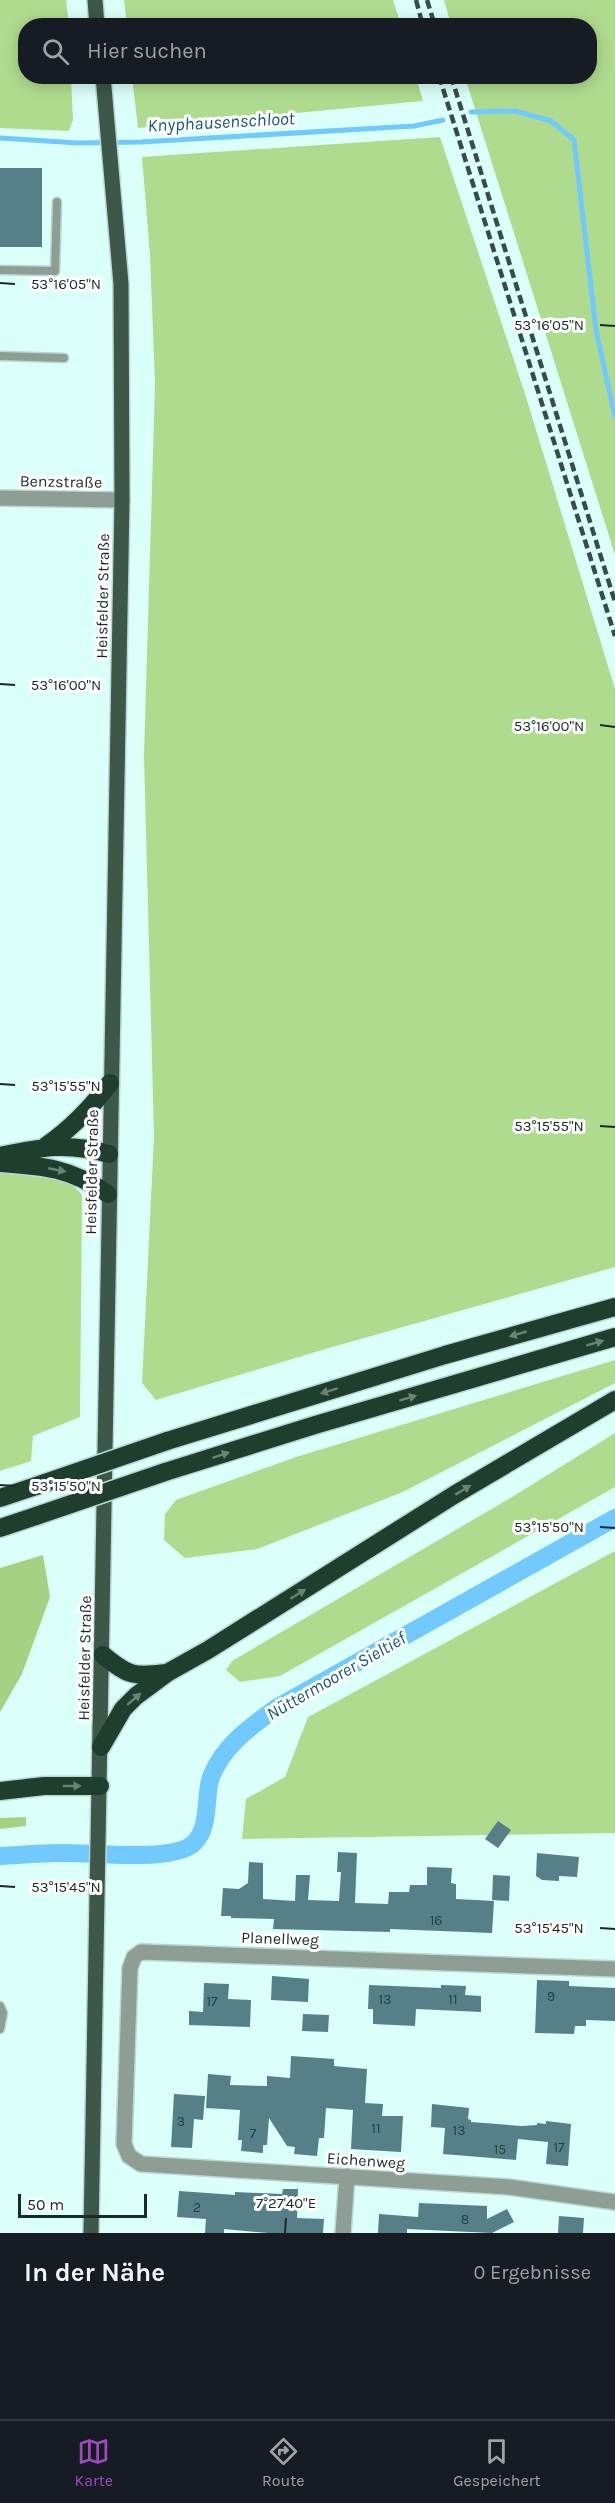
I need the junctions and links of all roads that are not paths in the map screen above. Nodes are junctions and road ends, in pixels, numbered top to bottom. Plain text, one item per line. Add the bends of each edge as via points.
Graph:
1 (95, 0) edge
2 (97, 18) edge
3 (104, 84) edge
4 (57, 201) dead end
5 (0, 270) edge
6 (0, 356) edge
7 (64, 358) dead end
8 (0, 498) edge
9 (122, 500) junction
10 (110, 1083) junction
11 (46, 1146) junction
12 (109, 1154) junction
13 (0, 1156) edge
14 (0, 1163) edge
15 (108, 1194) junction
16 (615, 1307) edge
17 (615, 1337) edge
18 (615, 1400) edge
19 (0, 1498) edge
20 (0, 1528) edge
21 (103, 1655) junction
22 (167, 1673) junction
23 (101, 1747) junction
24 (100, 1786) junction
25 (0, 1791) edge
26 (615, 1970) edge
27 (0, 2006) edge
28 (0, 2029) edge
29 (124, 2144) joint
30 (347, 2176) junction
31 (615, 2202) edge
32 (91, 2233) edge
33 (343, 2233) edge

1 - 2 main road
3 - 9 main road, Heisfelder Straße via 121,284
4 - 5 lane via 55,272
6 - 7 lane
8 - 9 street, Benzstraße
9 - 10 main road, Heisfelder Straße
10 - 11 highway via 88,1112
10 - 12 main road, Heisfelder Straße
11 - 12 highway via 88,1148
11 - 13 highway
12 - 15 main road, Heisfelder Straße
14 -> 15 highway via 66,1172 86,1179
15 - 21 main road, Heisfelder Straße
16 -> 19 highway, bridge via 167,1441
20 -> 17 highway, bridge via 315,1425
22 -> 18 highway
21 - 22 highway via 123,1672 144,1676
21 - 23 main road, Heisfelder Straße
23 -> 22 highway via 123,1708
23 - 24 main road, Heisfelder Straße
25 -> 24 highway
24 - 32 main road, Heisfelder Straße
26 - 29 street, Planellweg via 141,1952 130,1968
27 - 28 lane
29 - 30 street, Eichenweg via 129,2156 141,2164
30 - 31 street, Eichenweg via 509,2187
30 - 33 street

